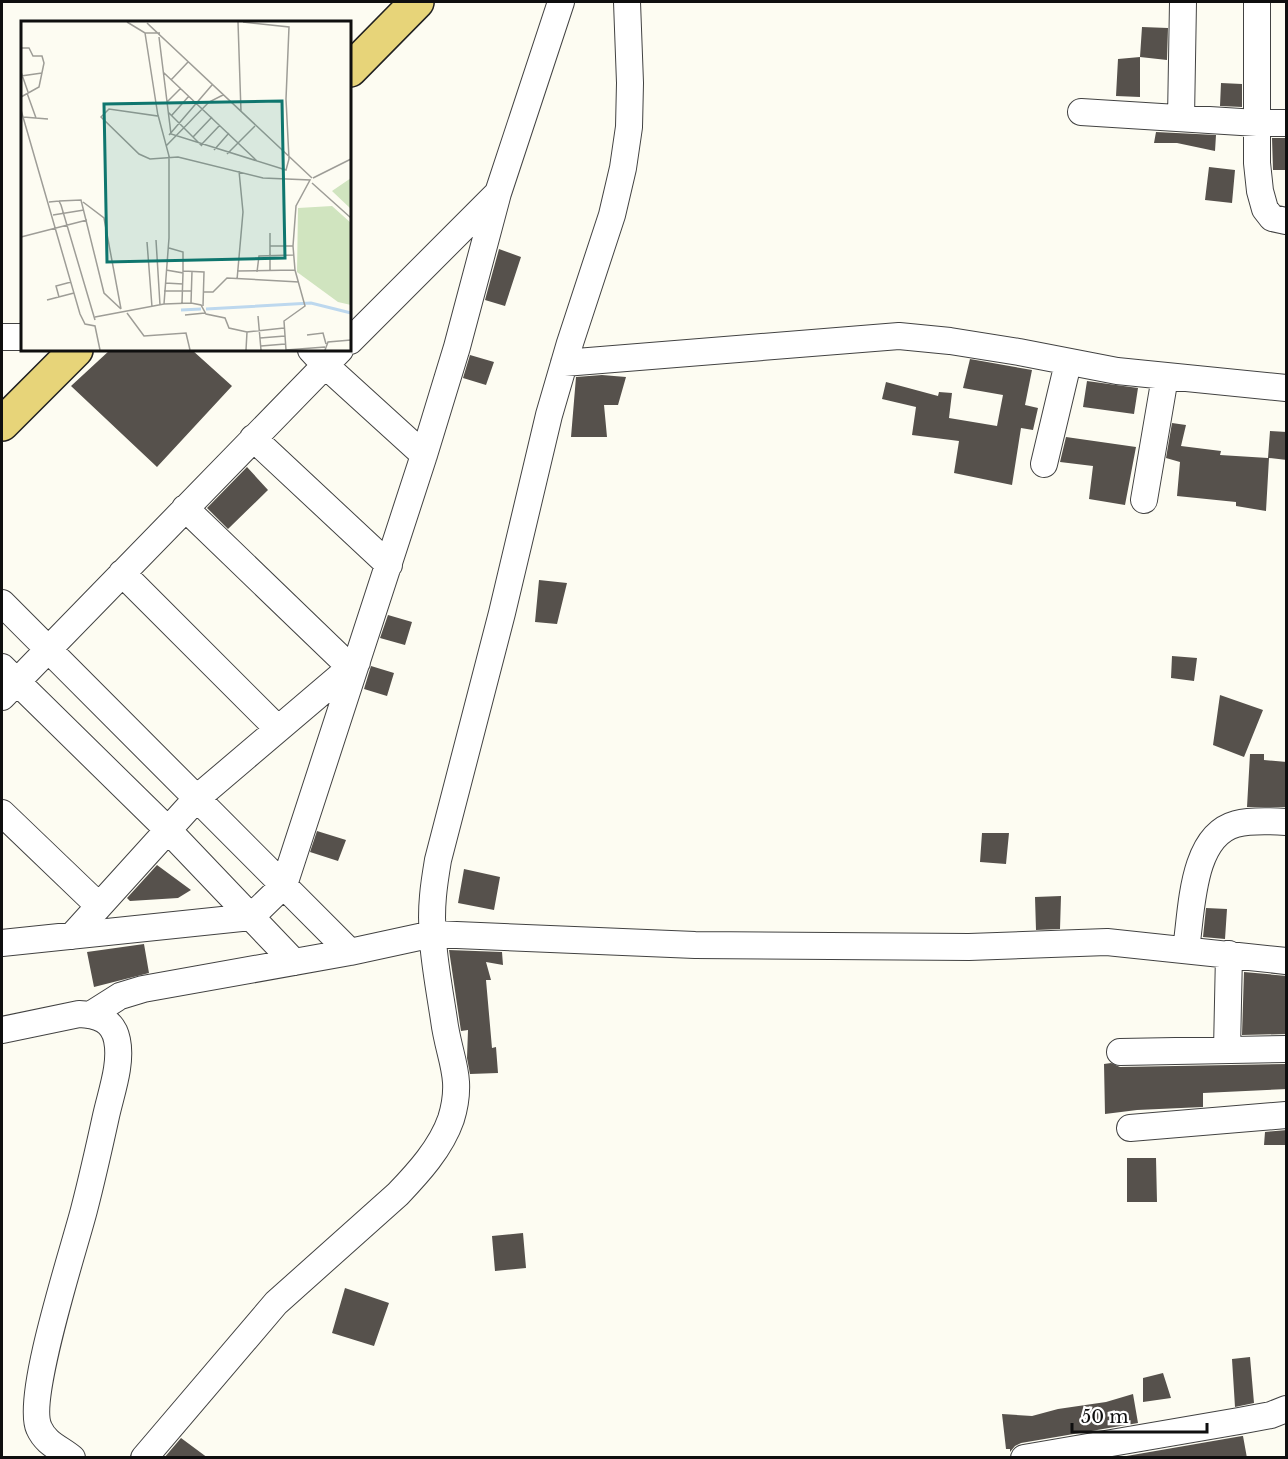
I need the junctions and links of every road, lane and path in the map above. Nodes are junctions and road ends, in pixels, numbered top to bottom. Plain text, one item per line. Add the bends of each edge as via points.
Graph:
1 (417, 2) edge
2 (561, 2) edge
3 (627, 2) edge
4 (1183, 2) edge
5 (1257, 2) edge
6 (351, 69) edge
7 (1081, 112) dead end
8 (1180, 118) junction
9 (1257, 123) junction
10 (1287, 123) edge
11 (498, 193) junction
12 (1287, 221) edge
13 (2, 337) edge
14 (21, 337) edge
15 (351, 339) edge
16 (75, 351) edge
17 (326, 355) edge
18 (564, 363) junction
19 (1068, 363) junction
20 (1165, 376) junction
21 (1287, 388) edge
22 (2, 424) edge
23 (253, 438) junction
24 (424, 454) junction
25 (1044, 464) dead end
26 (1144, 500) dead end
27 (185, 508) junction
28 (389, 565) junction
29 (122, 573) junction
30 (2, 603) edge
31 (49, 649) junction
32 (354, 664) junction
33 (7, 682) edge
34 (278, 729) junction
35 (197, 798) junction
36 (2, 813) edge
37 (1287, 822) edge
38 (167, 829) junction
39 (284, 885) junction
40 (99, 906) junction
41 (251, 917) junction
42 (433, 934) junction
43 (72, 936) junction
44 (2, 943) edge
45 (1186, 949) junction
46 (350, 952) junction
47 (1229, 954) junction
48 (1287, 961) edge
49 (294, 962) junction
50 (90, 1015) junction
51 (2, 1030) edge
52 (1287, 1049) edge
53 (1227, 1050) junction
54 (1120, 1052) dead end
55 (1287, 1115) edge
56 (1130, 1128) dead end
57 (1287, 1409) edge
58 (72, 1458) edge
59 (144, 1458) edge
60 (1024, 1458) edge

1 - 6 main road
2 - 11 street
3 - 18 street via 629,126 623,168 612,215
4 - 8 street
5 - 9 street
7 - 8 street
8 - 9 street
9 - 10 street
9 - 12 street via 1257,163 1265,208 1272,218
11 - 15 street
11 - 24 street
13 - 14 street
16 - 22 main road
17 - 23 street
17 - 24 street
18 - 19 street via 899,336 996,348
18 - 42 street via 438,860
19 - 20 street
19 - 25 street
20 - 21 street
20 - 26 street
23 - 27 street
23 - 28 street
24 - 28 street
27 - 29 street
27 - 32 street
28 - 32 street
29 - 31 street
29 - 34 street
30 - 31 street
31 - 33 street
31 - 35 street
32 - 34 street
32 - 39 street
33 - 38 street
34 - 35 street
35 - 38 street
35 - 39 street
36 - 40 street
37 - 45 street via 1235,824 1211,840 1199,867
38 - 40 street
38 - 41 street
39 - 41 street
39 - 46 street
40 - 43 street
41 - 43 street
41 - 49 street
42 - 45 street via 695,945 969,947 1107,942
42 - 46 street
42 - 59 street via 444,1024 457,1085 450,1121 441,1138 398,1194 276,1302
43 - 44 street
45 - 47 street
46 - 49 street
47 - 48 street
47 - 53 street
49 - 50 street via 143,989 120,996
50 - 51 street
50 - 58 street via 103,1018 113,1028 117,1067 84,1211 44,1358 35,1414 47,1441
52 - 53 street
53 - 54 street
55 - 56 street
57 - 60 street via 1239,1421

